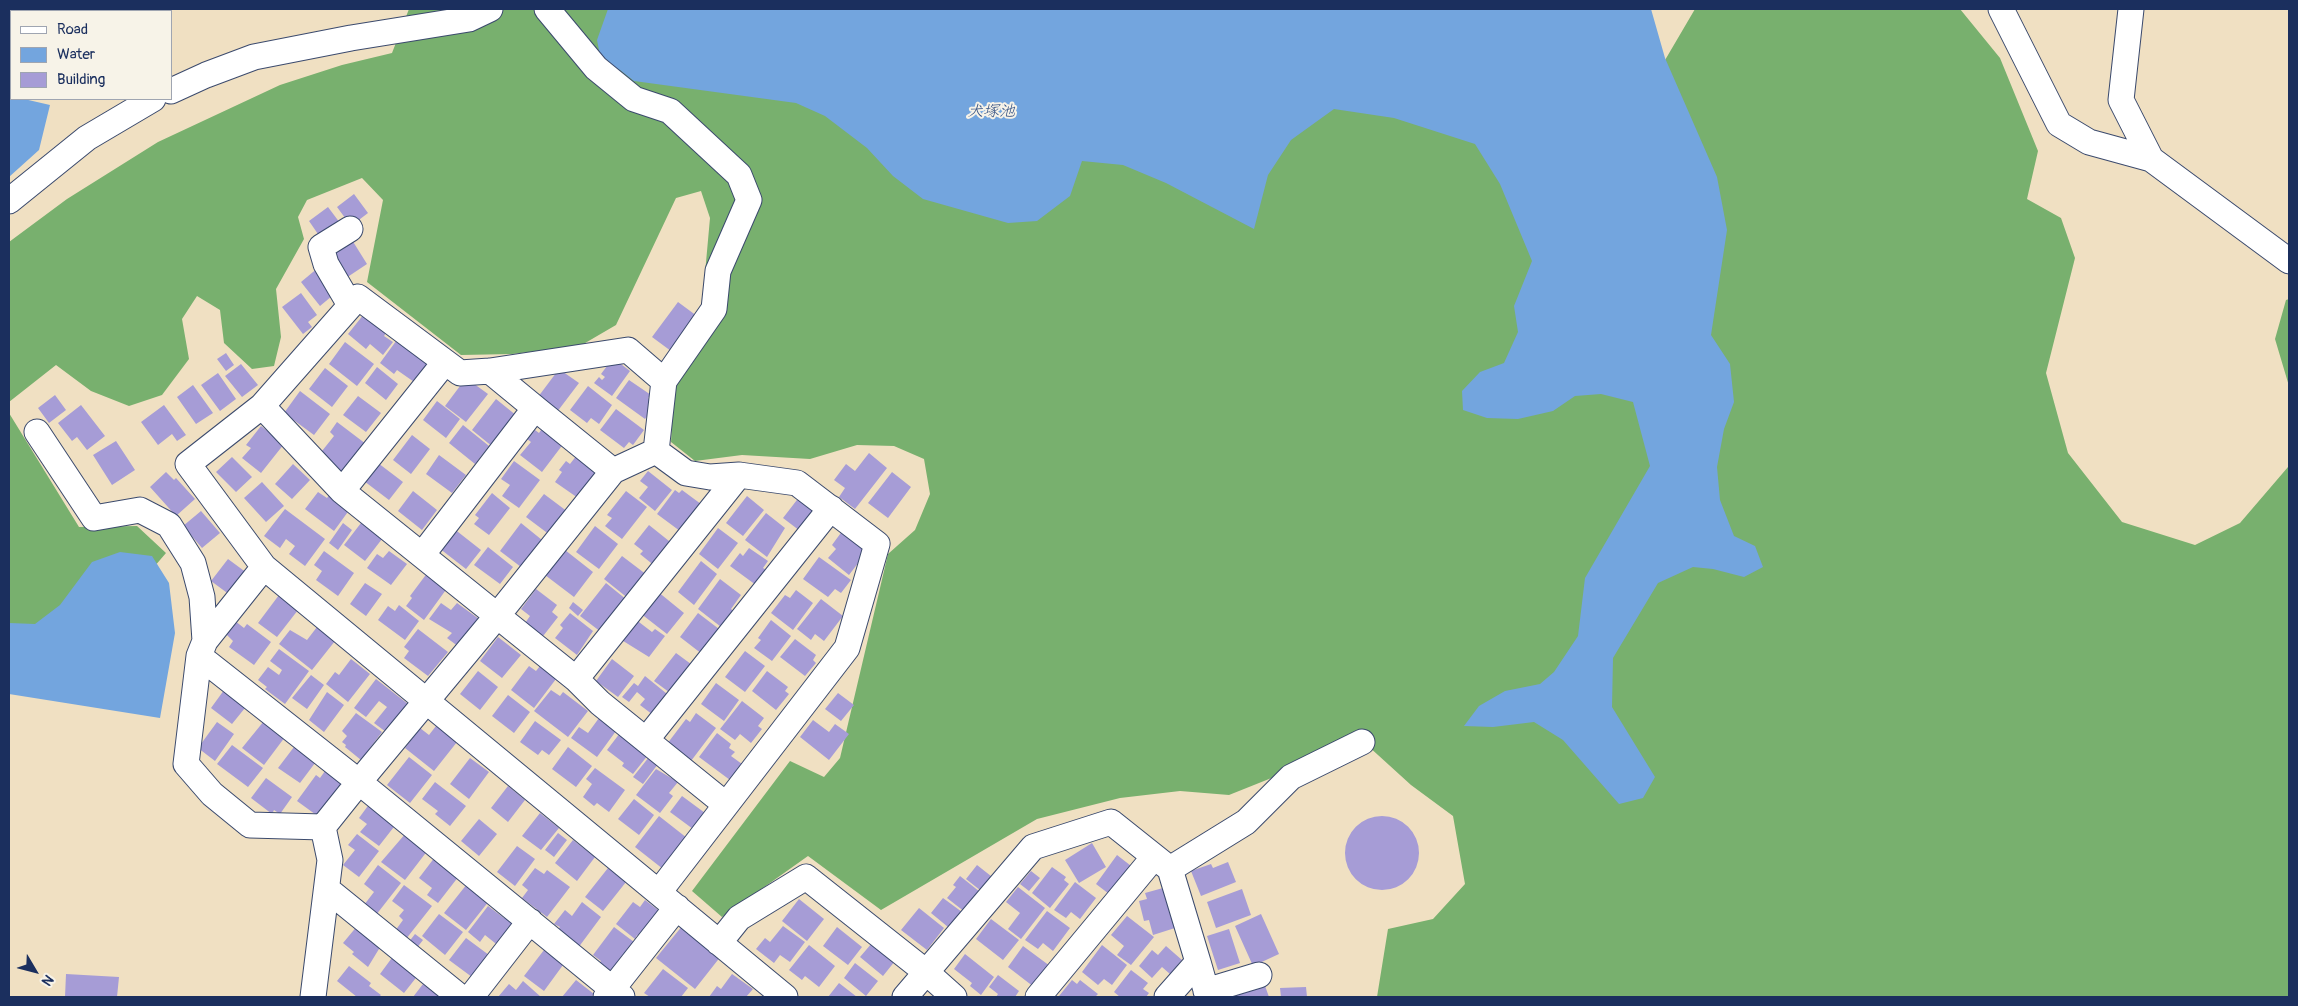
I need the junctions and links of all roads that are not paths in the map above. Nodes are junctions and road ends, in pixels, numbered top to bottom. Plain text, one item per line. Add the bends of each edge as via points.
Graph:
1 (490, 9) edge
2 (547, 9) edge
3 (2001, 9) edge
4 (2131, 9) edge
5 (172, 91) edge
6 (152, 100) edge
7 (2151, 159) junction
8 (9, 201) edge
9 (350, 229) dead end
10 (2289, 262) edge
11 (350, 305) junction
12 (445, 362) junction
13 (490, 371) junction
14 (664, 380) junction
15 (262, 406) junction
16 (535, 408) junction
17 (37, 432) dead end
18 (656, 451) junction
19 (613, 471) junction
20 (739, 475) junction
21 (342, 491) junction
22 (831, 508) junction
23 (422, 555) junction
24 (264, 567) junction
25 (497, 616) junction
26 (202, 649) junction
27 (576, 679) junction
28 (427, 701) junction
29 (646, 740) junction
30 (1362, 742) dead end
31 (359, 782) junction
32 (725, 804) junction
33 (323, 827) junction
34 (1162, 863) junction
35 (328, 890) junction
36 (668, 900) junction
37 (530, 921) junction
38 (719, 943) junction
39 (1198, 962) junction
40 (926, 972) junction
41 (1259, 975) dead end
42 (613, 994) edge
43 (1207, 994) edge
44 (314, 997) edge
45 (460, 997) edge
46 (471, 997) edge
47 (785, 997) edge
48 (905, 997) edge
49 (954, 997) edge
50 (1038, 997) edge
51 (1167, 997) edge

1 - 5 street via 469,18 254,57
2 - 14 street via 596,68 634,99 670,111 739,175 748,200 718,271 714,309
3 - 7 street via 2059,124 2089,142
4 - 7 street via 2121,100
6 - 8 street via 87,138
7 - 10 street
9 - 11 street via 321,247 326,264
11 - 12 street via 358,297
11 - 15 street
12 - 13 street via 460,373
12 - 21 street
13 - 14 street via 628,350
13 - 16 street
14 - 18 street
15 - 21 street
15 - 24 street via 188,464
16 - 19 street
16 - 23 street
17 - 26 street via 94,518 140,510 168,525 193,563 202,597
18 - 19 street
18 - 20 street via 686,474 710,477
19 - 25 street
20 - 22 street via 797,483
20 - 27 street
21 - 23 street
22 - 29 street
22 - 32 street via 877,544 847,648
23 - 25 street
24 - 26 street
24 - 28 street
25 - 27 street
25 - 28 street
26 - 31 street
26 - 33 street via 186,764 212,794 250,825
27 - 29 street
28 - 31 street
28 - 36 street
29 - 32 street
30 - 34 street via 1291,777 1246,822
31 - 33 street
31 - 37 street
32 - 36 street
33 - 35 street via 330,860
34 - 39 street
34 - 40 street via 1111,822 1033,847
34 - 50 street
35 - 44 street
35 - 45 street
36 - 38 street
36 - 42 street
37 - 42 street
37 - 46 street
38 - 40 street via 739,918 806,877
38 - 47 street
39 - 43 street
39 - 51 street
40 - 48 street
40 - 49 street
41 - 43 street

